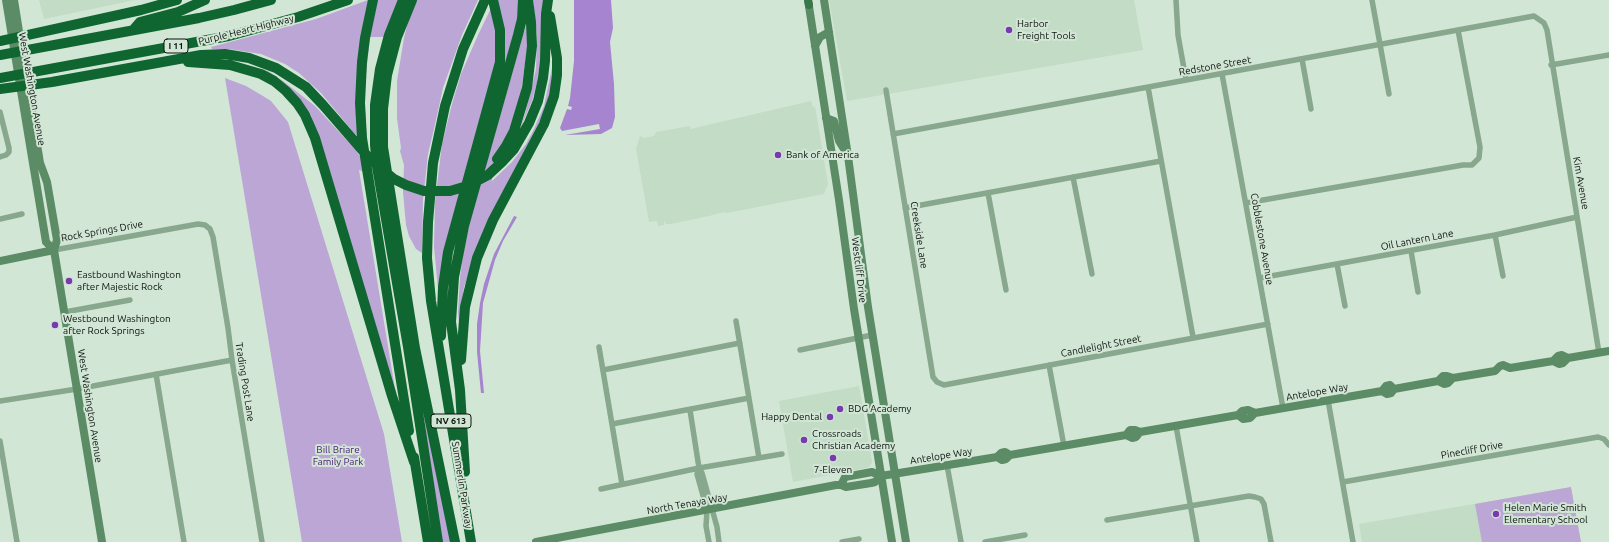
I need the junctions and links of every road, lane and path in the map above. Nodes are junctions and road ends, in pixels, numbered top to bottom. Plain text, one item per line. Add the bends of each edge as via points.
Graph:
1 (6, 0) edge
2 (14, 0) edge
3 (177, 0) edge
4 (205, 0) edge
5 (271, 0) edge
6 (348, 0) edge
7 (372, 0) edge
8 (402, 0) edge
9 (412, 0) edge
10 (485, 0) edge
11 (493, 0) edge
12 (523, 0) edge
13 (528, 0) edge
14 (824, 0) edge
15 (1176, 0) edge
16 (1372, 0) edge
17 (548, 1) edge
18 (808, 2) edge
19 (1540, 19) joint
20 (14, 22) junction
21 (1458, 30) junction
22 (133, 31) junction
23 (829, 32) junction
24 (0, 41) edge
25 (1380, 44) junction
26 (815, 50) junction
27 (0, 55) edge
28 (1609, 55) edge
29 (1302, 58) junction
30 (1551, 65) junction
31 (137, 67) junction
32 (1222, 74) junction
33 (0, 78) edge
34 (1186, 80) junction
35 (1148, 87) junction
36 (0, 89) edge
37 (886, 90) dead end
38 (1389, 94) dead end
39 (1311, 109) dead end
40 (0, 112) edge
41 (826, 118) junction
42 (893, 134) junction
43 (848, 156) junction
44 (0, 157) edge
45 (1161, 161) junction
46 (493, 171) junction
47 (1073, 177) junction
48 (988, 192) junction
49 (854, 198) junction
50 (839, 200) junction
51 (1246, 203) junction
52 (905, 208) junction
53 (22, 214) dead end
54 (1577, 217) junction
55 (0, 219) edge
56 (208, 226) joint
57 (1495, 234) junction
58 (54, 250) junction
59 (1411, 250) junction
60 (0, 261) edge
61 (1337, 264) junction
62 (398, 269) junction
63 (1092, 274) dead end
64 (1503, 276) dead end
65 (1260, 278) junction
66 (1006, 290) dead end
67 (1418, 292) dead end
68 (130, 300) dead end
69 (1345, 306) dead end
70 (64, 312) junction
71 (736, 321) dead end
72 (1268, 324) junction
73 (872, 335) junction
74 (858, 337) junction
75 (1193, 337) junction
76 (740, 343) junction
77 (600, 347) dead end
78 (800, 350) dead end
79 (1609, 351) edge
80 (1599, 353) junction
81 (440, 358) junction
82 (232, 360) junction
83 (1048, 365) junction
84 (603, 370) junction
85 (156, 374) junction
86 (937, 382) joint
87 (77, 389) junction
88 (460, 390) junction
89 (749, 398) junction
90 (1328, 400) junction
91 (0, 401) edge
92 (1283, 408) junction
93 (690, 410) junction
94 (612, 424) junction
95 (1176, 426) junction
96 (0, 441) edge
97 (1609, 445) edge
98 (1064, 446) junction
99 (782, 454) dead end
100 (759, 458) junction
101 (414, 462) junction
102 (947, 465) junction
103 (699, 468) junction
104 (888, 475) junction
105 (1343, 482) junction
106 (622, 484) junction
107 (600, 489) dead end
108 (1191, 506) junction
109 (709, 510) junction
110 (1108, 520) dead end
111 (1025, 535) dead end
112 (470, 538) edge
113 (859, 539) dead end
114 (17, 542) edge
115 (102, 542) edge
116 (184, 542) edge
117 (262, 542) edge
118 (428, 542) edge
119 (438, 542) edge
120 (455, 542) edge
121 (536, 542) edge
122 (708, 542) edge
123 (719, 542) edge
124 (842, 542) edge
125 (892, 542) edge
126 (906, 542) edge
127 (961, 542) edge
128 (985, 542) edge
129 (1197, 542) edge
130 (1271, 542) edge
131 (1353, 542) edge

1 - 20 main road, West Washington Avenue
2 - 20 main road, West Washington Avenue
3 - 24 highway
4 - 22 highway via 178,12 140,22
5 - 22 highway, I 11 via 224,13
6 - 33 highway, Purple Heart Highway / I 11 via 288,20 218,38
7 - 101 highway via 361,80 361,124 366,173
8 - 62 highway via 383,55 376,89 375,113 377,167
9 - 62 highway via 392,55 385,89 383,121 385,162
10 - 81 highway via 467,38 451,83 439,128 431,175 428,269
11 - 81 highway via 501,38 500,62 448,256 443,287
12 - 88 highway via 518,35 455,265 451,322
13 - 46 highway via 532,46 527,88 514,131 497,159
14 - 23 main road, Westcliff Drive
15 - 34 street via 1178,35
16 - 25 street
17 - 46 highway via 545,67 538,101 517,144
17 - 88 highway via 557,58 555,90 544,124 493,220 475,265 463,322
18 - 26 main road, Westcliff Drive
19 - 21 street, Redstone Street via 1534,16
19 - 30 street, Kim Avenue via 1547,30
20 - 58 main road, West Washington Avenue via 28,109 48,189 57,240
21 - 25 street, Redstone Street
21 - 51 street via 1480,148 1479,158 1472,165
22 - 27 highway, I 11
23 - 26 main road via 820,37
23 - 43 main road, Westcliff Drive
25 - 29 street, Redstone Street
25 - 38 street
26 - 41 main road, Westcliff Drive
28 - 30 street
29 - 32 street, Redstone Street
29 - 39 street
30 - 54 street, Kim Avenue
31 - 36 highway
31 - 46 highway via 219,54 248,58 271,65 292,77 310,92 370,159 394,179 420,190 445,192 471,184
31 - 101 highway via 198,62 236,66 270,79 286,91 300,107 315,138
32 - 34 street, Redstone Street
32 - 51 street, Cobblestone Avenue
34 - 35 street, Redstone Street
35 - 42 street, Redstone Street
35 - 45 street
37 - 42 street, Creekside Lane
40 - 44 street via 10,148 6,155
41 - 43 main road via 834,121 839,141
41 - 50 main road, Westcliff Drive
42 - 52 street, Creekside Lane
43 - 49 main road, Westcliff Drive
45 - 47 street
45 - 75 street
47 - 48 street
47 - 63 street
48 - 52 street
48 - 66 street
49 - 50 main road
49 - 73 main road, Westcliff Drive
50 - 74 main road, Westcliff Drive
51 - 65 street, Cobblestone Avenue
52 - 86 street, Creekside Lane via 933,377
53 - 55 street
54 - 57 street, Oil Lantern Lane
54 - 80 street, Kim Avenue
56 - 58 street, Rock Springs Drive via 198,224
56 - 82 street, Trading Post Lane via 213,236
57 - 59 street, Oil Lantern Lane
57 - 64 street
58 - 60 main road, Rock Springs Drive
58 - 70 main road, West Washington Avenue
59 - 61 street, Oil Lantern Lane
59 - 67 street
61 - 65 street, Oil Lantern Lane
61 - 69 street
62 - 119 highway
62 - 120 highway
65 - 72 street, Cobblestone Avenue
68 - 70 street
70 - 87 main road, West Washington Avenue
71 - 76 street
72 - 75 street, Candlelight Street
72 - 92 street, Cobblestone Avenue
73 - 74 street
73 - 104 main road, Westcliff Drive
74 - 78 street
74 - 104 main road, Westcliff Drive
75 - 83 street, Candlelight Street
76 - 84 street
76 - 89 street
77 - 84 street
79 - 80 main road, Antelope Way
80 - 90 main road, Antelope Way via 1568,358 1559,364 1553,361 1510,368 1501,374 1495,371 1453,378 1443,376 1438,381 1394,388 1387,394 1382,390
81 - 112 highway, Summerlin Parkway / NV 613
82 - 85 street
82 - 117 street, Trading Post Lane
83 - 86 street, Candlelight Street via 944,385
83 - 98 street
84 - 94 street
85 - 87 street
85 - 116 street
87 - 91 street
87 - 115 main road, West Washington Avenue
88 - 112 highway
89 - 93 street
89 - 100 street
90 - 92 main road, Antelope Way
90 - 105 street
92 - 95 main road, Antelope Way via 1255,412 1250,418 1243,419 1238,415
93 - 94 street
93 - 103 street
94 - 106 street
95 - 98 main road, Antelope Way via 1140,432 1132,438 1126,435
95 - 108 street
96 - 114 street
97 - 105 street, Pinecliff Drive via 1598,437
98 - 102 main road, Antelope Way via 1010,455 1002,460 997,457
99 - 100 street
100 - 103 street
101 - 118 highway
102 - 104 main road, Antelope Way
102 - 127 street
103 - 106 street
103 - 109 street
104 - 109 main road, North Tenaya Way via 874,482 846,487 841,484
104 - 125 main road, Westcliff Drive
104 - 126 main road, Westcliff Drive
105 - 131 street
106 - 107 street
108 - 110 street
108 - 129 street
108 - 130 street via 1249,496 1261,499
109 - 121 main road, North Tenaya Way
109 - 122 street via 706,526
109 - 123 street
111 - 128 street
113 - 124 street

